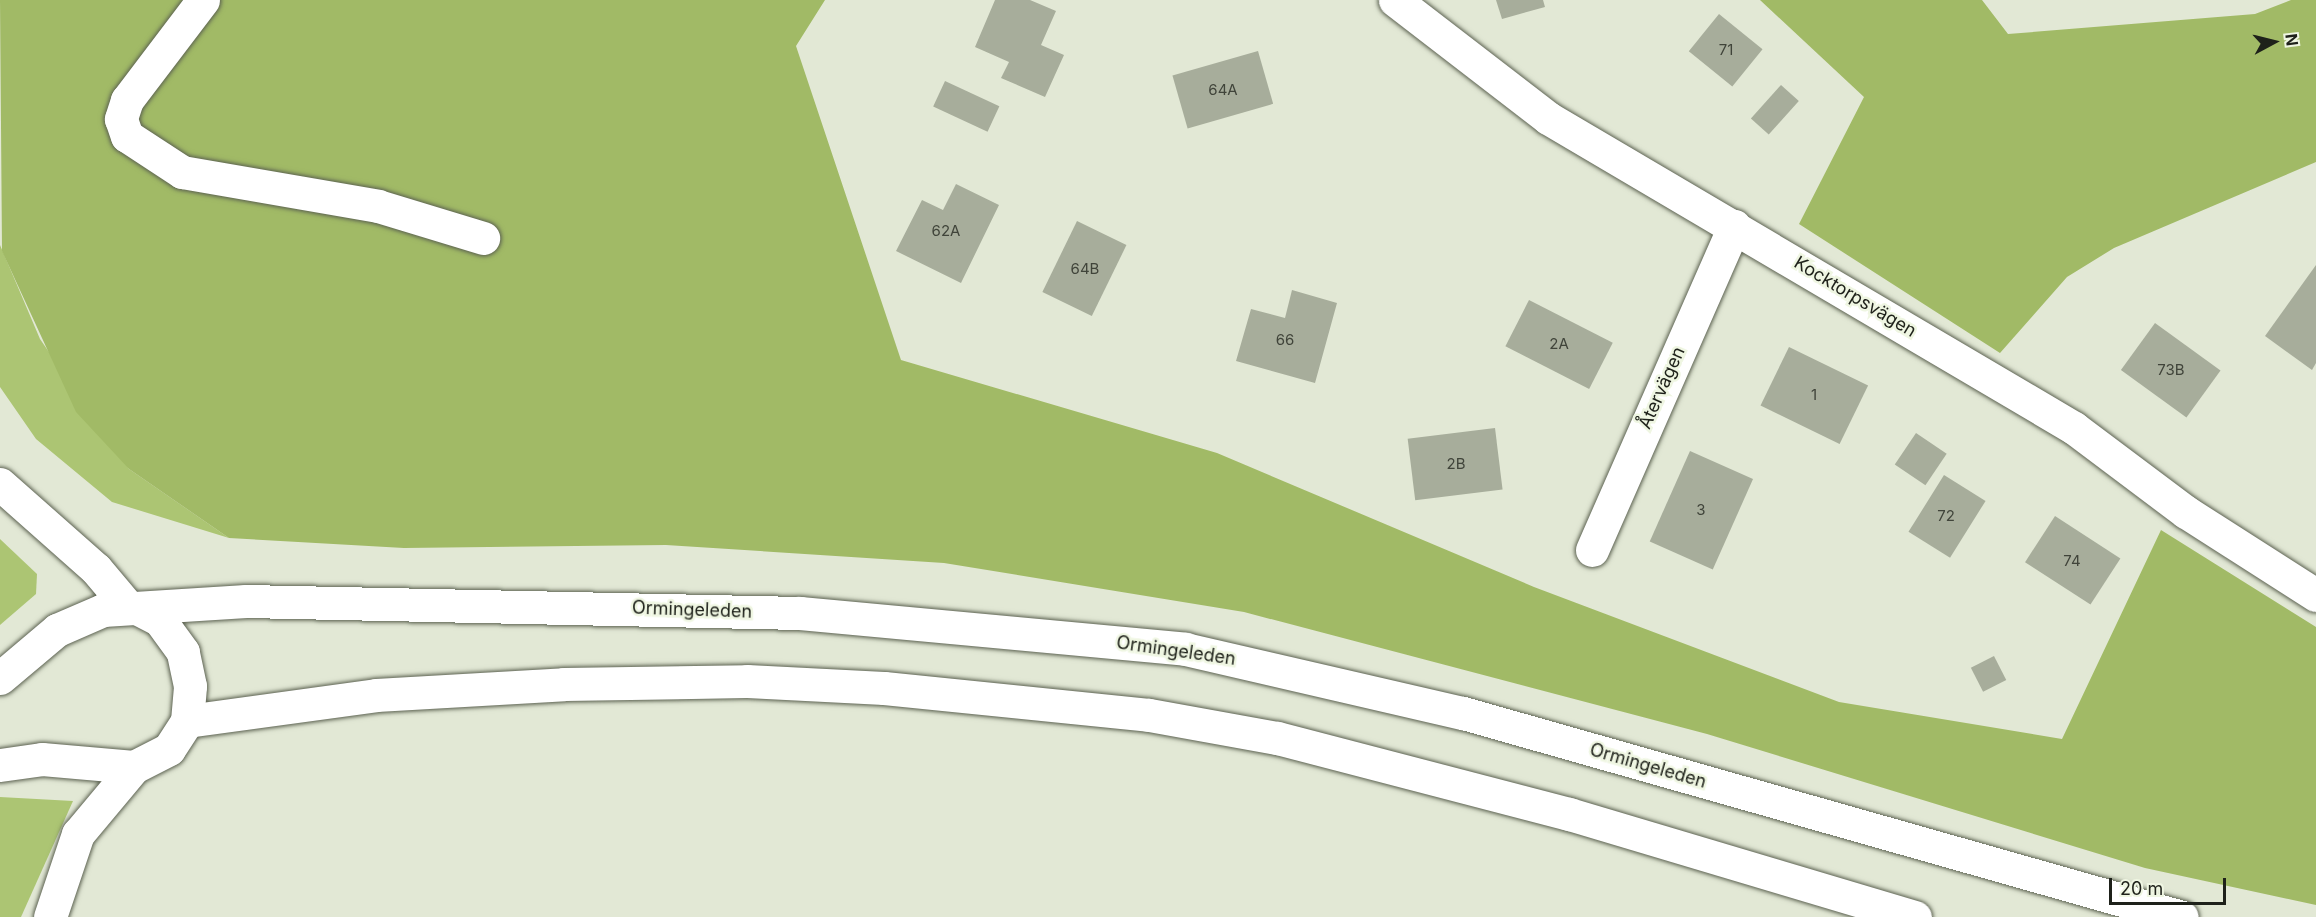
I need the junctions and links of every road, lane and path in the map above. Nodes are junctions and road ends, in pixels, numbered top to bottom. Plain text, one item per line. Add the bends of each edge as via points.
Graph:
1 (203, 0) edge
2 (1395, 0) edge
3 (1734, 226) junction
4 (483, 238) dead end
5 (0, 484) edge
6 (1592, 550) dead end
7 (2316, 595) edge
8 (133, 608) junction
9 (0, 678) edge
10 (187, 721) junction
11 (0, 765) edge
12 (134, 767) junction
13 (50, 917) edge
14 (1915, 917) edge
15 (2182, 917) edge

1 - 4 main road via 127,100 120,119 127,136 182,172 378,206
2 - 3 main road, Kocktorpsvägen via 1548,118
3 - 6 main road, Återvägen
3 - 7 main road, Kocktorpsvägen via 2073,428 2186,512
5 - 8 main road via 96,569
8 - 9 main road, Ormingeleden via 103,610 57,630
8 - 10 main road via 160,620 183,652 190,686
8 - 15 main road, Ormingeleden via 246,601 800,613 1185,649 1463,713
10 - 12 main road via 169,749
10 - 14 main road via 376,695 564,684 747,681 884,688 1149,715 1277,738 1558,811
11 - 12 main road via 42,759
12 - 13 main road via 78,834

